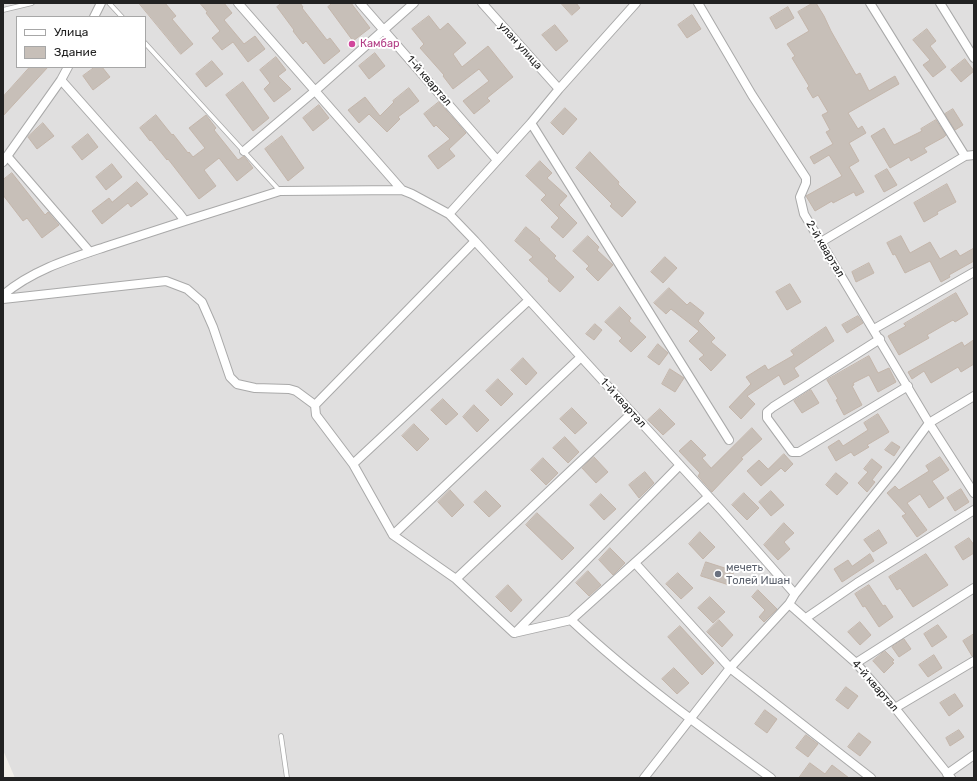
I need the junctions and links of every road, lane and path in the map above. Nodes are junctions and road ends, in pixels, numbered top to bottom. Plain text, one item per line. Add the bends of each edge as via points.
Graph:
1 (32, 3) edge
2 (101, 3) edge
3 (109, 3) edge
4 (238, 3) edge
5 (360, 3) edge
6 (414, 3) edge
7 (482, 3) edge
8 (698, 3) edge
9 (870, 3) edge
10 (940, 3) edge
11 (635, 4) edge
12 (3, 10) edge
13 (94, 16) edge
14 (121, 16) edge
15 (384, 30) junction
16 (146, 44) edge
17 (974, 58) edge
18 (67, 68) edge
19 (61, 80) junction
20 (559, 89) junction
21 (316, 90) junction
22 (531, 123) junction
23 (244, 151) junction
24 (965, 156) junction
25 (974, 156) edge
26 (5, 159) edge
27 (498, 160) junction
28 (402, 190) junction
29 (280, 191) junction
30 (448, 214) junction
31 (185, 221) junction
32 (475, 241) junction
33 (821, 242) junction
34 (90, 252) junction
35 (974, 272) edge
36 (3, 295) edge
37 (3, 299) edge
38 (529, 300) junction
39 (874, 329) junction
40 (880, 339) junction
41 (581, 357) junction
42 (908, 386) junction
43 (974, 396) edge
44 (315, 405) junction
45 (632, 413) junction
46 (930, 423) junction
47 (728, 440) dead end
48 (353, 464) junction
49 (680, 465) junction
50 (974, 492) edge
51 (708, 497) junction
52 (974, 510) edge
53 (393, 535) junction
54 (635, 563) junction
55 (456, 579) junction
56 (974, 588) edge
57 (795, 594) junction
58 (789, 604) junction
59 (806, 618) junction
60 (571, 620) junction
61 (514, 633) junction
62 (974, 661) edge
63 (856, 663) junction
64 (730, 668) junction
65 (895, 708) junction
66 (690, 719) junction
67 (281, 736) dead end
68 (974, 755) edge
69 (949, 776) edge
70 (287, 778) edge
71 (644, 778) edge
72 (771, 778) edge
73 (871, 778) edge

1 - 12 lane
2 - 13 street
3 - 14 lane
4 - 21 street
5 - 15 street, 1-й квартал
6 - 15 street
7 - 20 street, улан улица
8 - 33 street, 2-й квартал via 752,95 806,178 800,203
9 - 24 street
10 - 17 street
11 - 20 street
15 - 21 street
15 - 27 street, 1-й квартал
16 - 23 lane
18 - 19 street
19 - 26 street
19 - 31 street
20 - 22 street
21 - 23 street
21 - 28 street
22 - 27 street
22 - 47 street
23 - 29 lane
24 - 25 street
24 - 33 street
26 - 34 street
27 - 30 street
28 - 29 street
28 - 30 street, 1-й квартал
29 - 31 street
30 - 32 street, 1-й квартал
31 - 34 street
32 - 38 street, 1-й квартал
32 - 44 street
33 - 39 street, 2-й квартал
34 - 36 street via 42,269
35 - 39 street
37 - 44 street via 166,281 187,290 202,302 230,377 237,384 296,391
38 - 41 street, 1-й квартал
38 - 48 street
39 - 40 street, 2-й квартал
40 - 42 street, 2-й квартал
40 - 42 street via 773,407 766,412 767,418 792,452 799,452
41 - 45 street, 1-й квартал
41 - 53 street
42 - 46 street, 2-й квартал
43 - 46 street
44 - 48 street via 316,415
45 - 49 street, 1-й квартал
45 - 55 street
46 - 50 street, 2-й квартал
46 - 57 street
48 - 53 street
49 - 51 street, 1-й квартал
49 - 61 street
51 - 54 street
51 - 57 street, 1-й квартал
52 - 59 street via 856,583
53 - 55 street
54 - 60 street
54 - 64 street
55 - 61 street
56 - 63 street
57 - 58 street
58 - 59 street, 4-й квартал
58 - 64 street
59 - 63 street, 4-й квартал
60 - 61 street
60 - 66 street via 599,647
62 - 65 street
63 - 65 street, 4-й квартал
64 - 66 street
64 - 73 street
65 - 69 street, 4-й квартал
66 - 71 street
66 - 72 street
67 - 70 lane
68 - 69 street

